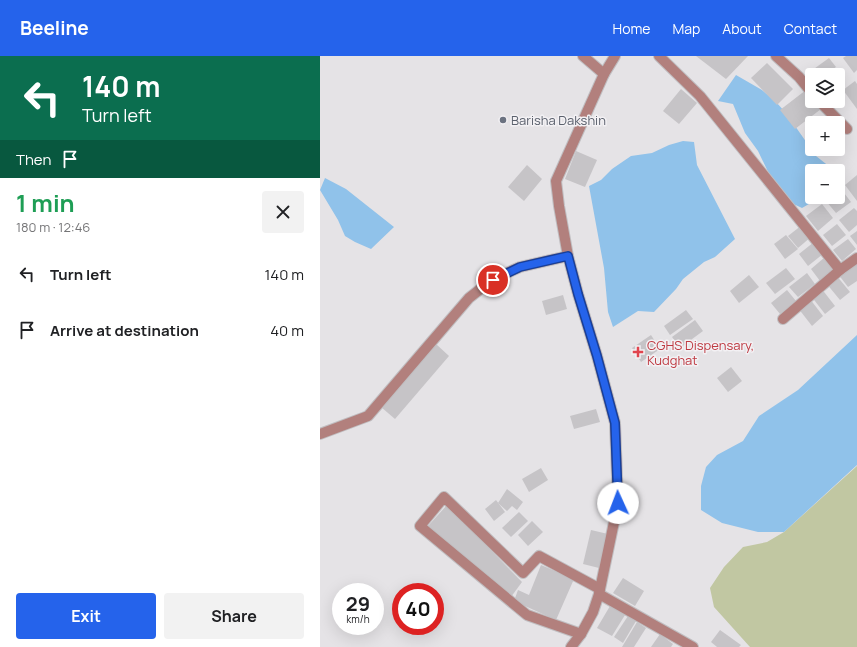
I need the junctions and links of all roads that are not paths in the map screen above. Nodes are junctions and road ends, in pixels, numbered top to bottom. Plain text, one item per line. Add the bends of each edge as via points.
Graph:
1 (583, 56) edge
2 (615, 56) edge
3 (659, 56) edge
4 (776, 56) edge
5 (604, 74) junction
6 (805, 84) edge
7 (826, 108) edge
8 (847, 129) dead end
9 (568, 256) junction
10 (857, 258) edge
11 (840, 270) junction
12 (783, 319) dead end
13 (320, 434) edge
14 (599, 592) junction
15 (581, 634) junction
16 (571, 647) edge
17 (693, 647) edge

1 - 5 street
2 - 5 street
3 - 11 street via 700,96
4 - 6 street
5 - 9 street via 556,182
7 - 8 street
9 - 13 street via 520,267 493,280 469,298 368,416
9 - 14 street via 615,423 618,503
10 - 11 street
11 - 12 street
14 - 15 street via 593,612
14 - 15 street via 539,556 523,573 444,497 420,526 527,615
14 - 17 street
15 - 16 street

